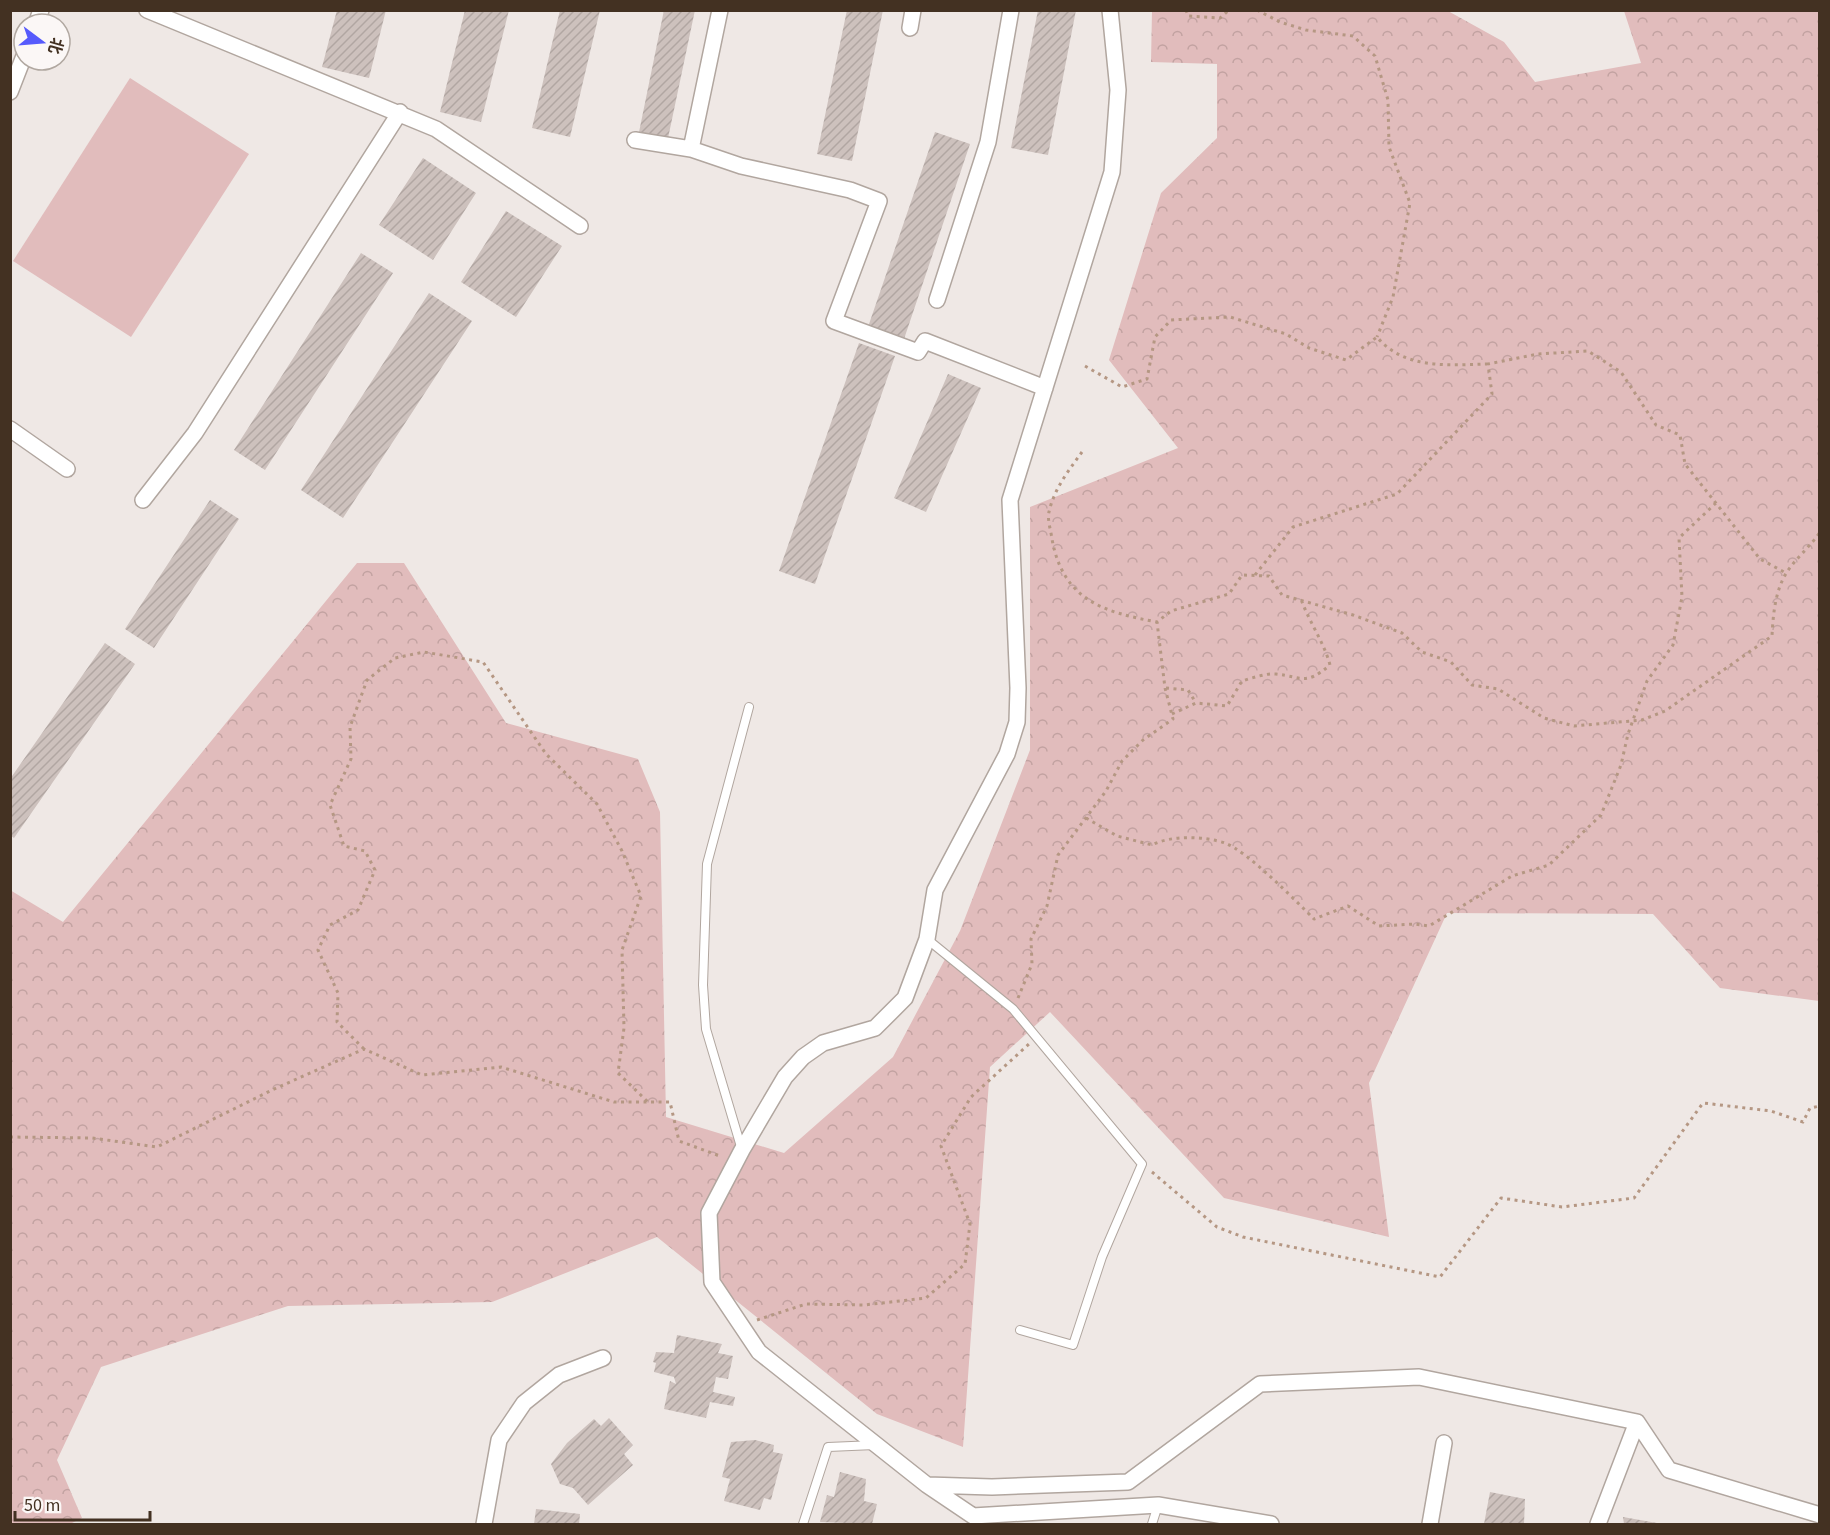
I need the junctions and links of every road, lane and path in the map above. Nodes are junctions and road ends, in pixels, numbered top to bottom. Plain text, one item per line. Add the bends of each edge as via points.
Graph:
1 (147, 10) edge
2 (720, 10) edge
3 (913, 10) edge
4 (1011, 10) edge
5 (1110, 10) edge
6 (1186, 10) edge
7 (1229, 10) edge
8 (1257, 10) edge
9 (910, 28) dead end
10 (18, 72) edge
11 (10, 92) edge
12 (400, 112) junction
13 (635, 140) dead end
14 (691, 149) junction
15 (580, 226) dead end
16 (937, 300) dead end
17 (1377, 337) junction
18 (1488, 364) junction
19 (1085, 366) dead end
20 (1045, 388) junction
21 (10, 429) edge
22 (1082, 452) dead end
23 (67, 469) dead end
24 (143, 500) dead end
25 (1717, 502) junction
26 (1820, 532) edge
27 (1786, 573) junction
28 (1255, 575) junction
29 (1301, 598) junction
30 (1157, 621) junction
31 (1165, 688) junction
32 (1196, 703) junction
33 (749, 707) dead end
34 (1172, 714) junction
35 (1634, 720) junction
36 (1086, 818) junction
37 (927, 939) junction
38 (1014, 1009) junction
39 (1037, 1037) junction
40 (363, 1049) junction
41 (648, 1102) junction
42 (1820, 1106) edge
43 (10, 1137) edge
44 (739, 1156) junction
45 (1142, 1164) junction
46 (741, 1325) junction
47 (1020, 1330) dead end
48 (603, 1358) dead end
49 (1637, 1422) junction
50 (1444, 1443) dead end
51 (876, 1445) junction
52 (927, 1485) junction
53 (1158, 1505) junction
54 (1820, 1515) edge
55 (971, 1520) edge
56 (484, 1524) edge
57 (803, 1524) edge
58 (1152, 1524) edge
59 (1272, 1524) edge
60 (1430, 1524) edge
61 (1599, 1524) edge

1 - 12 street
2 - 14 street
3 - 9 street
4 - 16 street via 988,142
5 - 20 street via 1118,90 1112,172
6 - 7 path via 1188,16 1220,18
8 - 17 path via 1305,30 1353,36 1375,56 1388,100 1389,147 1410,203 1393,297
10 - 11 street
12 - 15 street via 436,129
12 - 24 street via 195,433
13 - 14 street
14 - 20 street via 741,166 850,190 879,201 834,321 918,352 925,341
17 - 18 path via 1387,349 1431,365
17 - 19 path via 1346,360 1309,348 1286,334 1230,317 1171,320 1155,337 1147,380 1122,387
18 - 25 path via 1538,354 1588,351 1621,372 1656,425 1680,435 1685,464
18 - 28 path via 1492,394 1397,494 1293,526
20 - 37 street via 1010,500 1017,722 997,776 935,890
21 - 23 street
22 - 30 path via 1062,480 1048,514 1056,562 1082,596 1115,614
25 - 27 path via 1760,559
25 - 35 path via 1679,538 1682,597 1673,645 1647,681
26 - 27 path
27 - 35 path via 1773,612 1772,636 1665,711
28 - 29 path via 1269,576 1282,595
28 - 30 path via 1242,574 1229,594 1171,611
29 - 32 path via 1330,665 1314,678 1293,679 1274,674 1242,681 1227,706
29 - 35 path via 1402,633 1422,652 1451,662 1472,685 1498,689 1544,718 1574,726
30 - 31 path
31 - 32 path via 1188,690
31 - 34 path
32 - 34 path
33 - 44 lane via 707,864 703,985 706,1029
34 - 36 path via 1173,719 1122,761
35 - 36 path via 1601,815 1585,832 1549,865 1512,876 1429,926 1379,926 1348,906 1314,919 1260,868 1226,843 1164,839 1152,845 1118,836
36 - 38 path via 1058,855 1047,906 1031,939 1032,964
37 - 38 lane
37 - 44 street via 905,998 875,1028 823,1043 802,1057 785,1077
38 - 39 lane
39 - 45 lane
39 - 46 path via 971,1097 941,1146 970,1224 965,1264 926,1298 864,1305 806,1304
40 - 41 path via 422,1075 501,1066 614,1102
40 - 41 path via 337,1022 338,993 318,950 330,925 358,910 375,870 365,851 344,846 330,805 351,759 350,727 366,680 395,658 424,652 483,662 546,754 597,804 641,896 622,950 624,1028 618,1073
40 - 43 path via 157,1147 92,1138
41 - 44 path via 670,1102 679,1141
42 - 45 path via 1810,1108 1803,1122 1771,1111 1703,1103 1634,1198 1562,1207 1501,1197 1440,1277 1243,1237 1217,1227
44 - 46 street via 709,1213 712,1282
45 - 47 lane via 1102,1257 1073,1345
46 - 51 street via 759,1352
48 - 56 street via 559,1376 524,1403 499,1440
49 - 52 street via 1419,1377 1260,1384 1128,1482
49 - 54 street via 1669,1470
49 - 61 street
50 - 60 street
51 - 52 street
51 - 57 lane via 828,1447
52 - 55 street
53 - 55 street
53 - 58 lane
53 - 59 street

